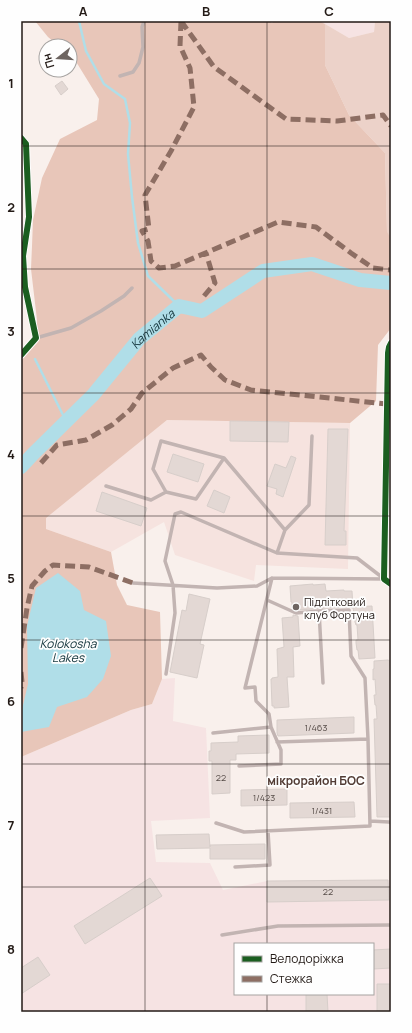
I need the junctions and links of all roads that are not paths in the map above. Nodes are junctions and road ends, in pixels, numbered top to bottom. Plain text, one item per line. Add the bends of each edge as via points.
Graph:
1 (144, 21) edge
2 (120, 76) dead end
3 (21, 138) edge
4 (132, 288) dead end
5 (36, 338) junction
6 (391, 343) edge
7 (21, 355) edge
8 (312, 436) dead end
9 (224, 458) junction
10 (106, 486) dead end
11 (166, 492) junction
12 (285, 530) junction
13 (277, 553) junction
14 (272, 578) junction
15 (384, 579) junction
16 (133, 583) dead end
17 (391, 584) edge
18 (173, 585) junction
19 (267, 600) junction
20 (320, 611) junction
21 (166, 674) dead end
22 (323, 683) dead end
23 (270, 727) junction
24 (213, 733) dead end
25 (368, 739) junction
26 (277, 742) junction
27 (239, 766) dead end
28 (370, 821) junction
29 (216, 823) dead end
30 (391, 823) edge
31 (268, 831) junction
32 (236, 867) dead end
33 (391, 925) edge
34 (222, 935) dead end

1 - 2 lane via 143,47 139,63 132,72
3 - 5 street via 26,144 29,217 23,256 25,287
4 - 5 lane via 124,296 71,328
5 - 7 street
6 - 15 street via 388,353
8 - 12 lane via 309,505
9 - 11 lane via 196,499
9 - 11 lane via 161,441 153,469
9 - 12 lane
10 - 11 lane via 151,500
12 - 13 lane
13 - 15 lane via 357,558
13 - 18 lane via 181,512 175,514 165,561
14 - 15 lane
14 - 18 lane via 257,586 217,588
14 - 19 lane
15 - 17 street
16 - 18 lane
18 - 21 lane via 175,613
19 - 20 lane via 296,613
19 - 23 lane via 245,688 255,688 256,701 269,714
20 - 22 lane
20 - 25 lane via 349,610 351,656 365,678
23 - 24 lane
23 - 26 lane
25 - 26 lane
25 - 28 lane
26 - 27 lane via 281,750 281,764
28 - 30 lane
28 - 31 lane via 370,826
29 - 31 lane via 244,832
31 - 32 lane via 270,865
33 - 34 lane via 278,926

